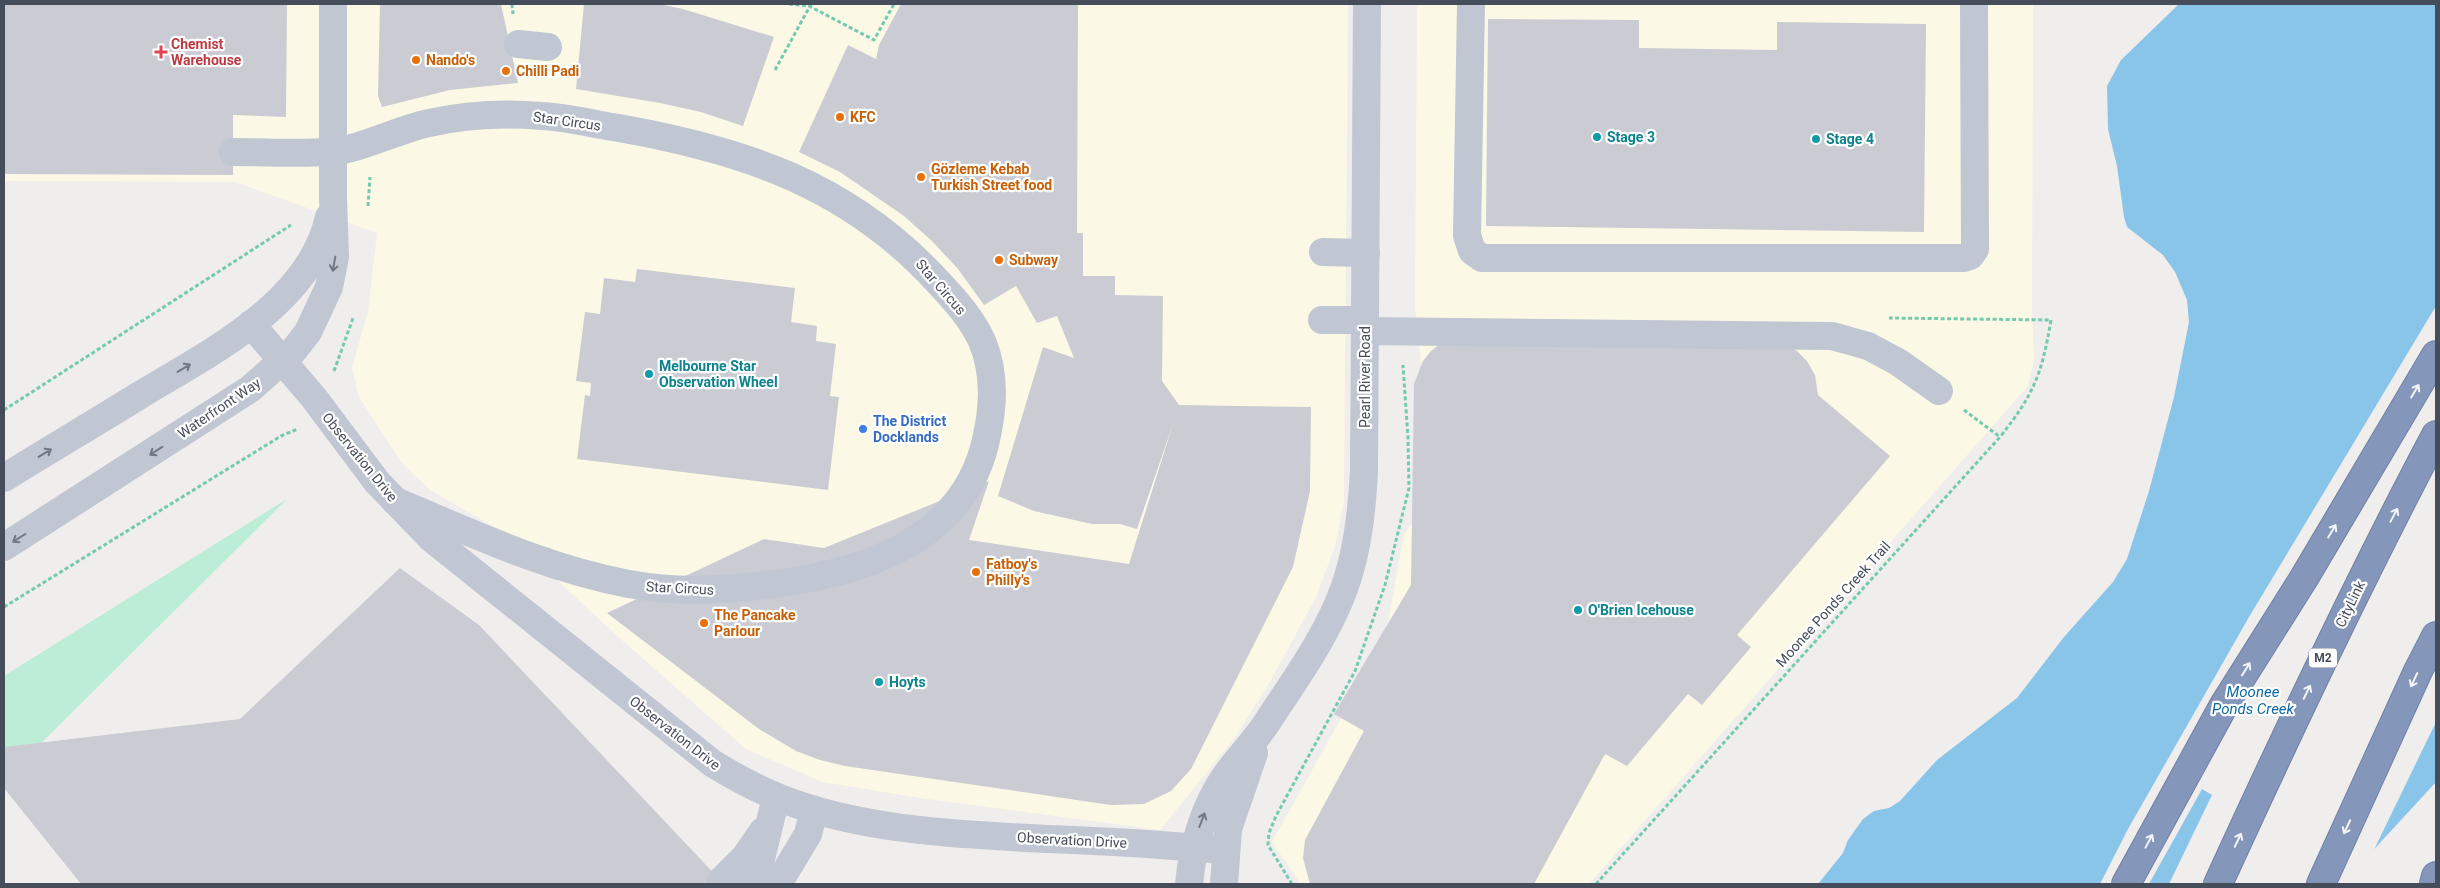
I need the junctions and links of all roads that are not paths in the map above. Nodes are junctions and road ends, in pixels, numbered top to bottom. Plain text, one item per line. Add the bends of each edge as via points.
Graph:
1 (333, 4) edge
2 (1368, 4) edge
3 (1471, 4) edge
4 (1974, 4) edge
5 (518, 44) dead end
6 (548, 48) dead end
7 (233, 152) dead end
8 (332, 152) junction
9 (333, 198) junction
10 (1323, 252) dead end
11 (1366, 253) junction
12 (1322, 320) dead end
13 (251, 324) junction
14 (1365, 325) junction
15 (2436, 355) edge
16 (282, 361) junction
17 (1939, 391) road end
18 (2436, 435) edge
19 (4, 478) edge
20 (395, 501) junction
21 (4, 547) edge
22 (2436, 636) edge
23 (1264, 726) junction
24 (773, 809) junction
25 (811, 822) junction
26 (1194, 847) junction
27 (1225, 850) junction
28 (2436, 876) edge
29 (721, 881) dead end
30 (750, 884) edge
31 (778, 884) edge
32 (799, 884) edge
33 (1189, 884) edge
34 (1224, 884) edge
35 (2126, 884) edge
36 (2218, 884) edge
37 (2321, 884) edge
38 (2434, 884) edge

1 - 8 street, Waterfront Way
2 - 11 street, Pearl River Road
3 - 4 street via 1467,235 1472,251 1482,258 1964,258 1975,249
5 - 6 street
7 - 8 street, Star Circus
8 - 9 street, Waterfront Way
8 - 20 street, Star Circus via 429,123 486,116 542,116 665,136 716,148 807,183 848,206 916,257 961,307 982,340 992,374 993,406 984,454 964,494 952,509 920,537 899,550 841,572 796,582 711,591 633,585 568,571
9 - 13 street, Waterfront Way via 322,240 309,262 287,292
9 -> 16 street, Waterfront Way via 335,257 329,287 308,332
10 - 11 street
11 - 14 street, Pearl River Road
12 - 14 street
13 - 16 street, Observation Drive
19 -> 13 street, Waterfront Way
14 - 17 street via 1832,336 1868,346 1898,362
14 - 23 street, Pearl River Road via 1364,471 1362,511 1355,549 1345,587 1322,633
35 -> 15 highway via 2224,705 2304,578
16 - 20 street, Observation Drive
16 -> 21 street, Waterfront Way via 250,389
36 -> 18 highway, CityLink / M2 via 2294,718 2390,521
20 - 24 street, Observation Drive via 455,559
22 -> 37 highway
26 -> 23 street, Pearl River Road via 1213,795
23 - 27 street, Pearl River Road via 1234,809
24 - 25 street, Observation Drive
24 - 29 street via 745,857
24 - 30 street via 760,867
25 - 26 street, Observation Drive via 847,818 950,834
25 - 31 street
25 - 32 street
26 - 27 street, Observation Drive
26 - 33 street, Pearl River Road
27 - 34 street, Pearl River Road
28 - 38 highway

